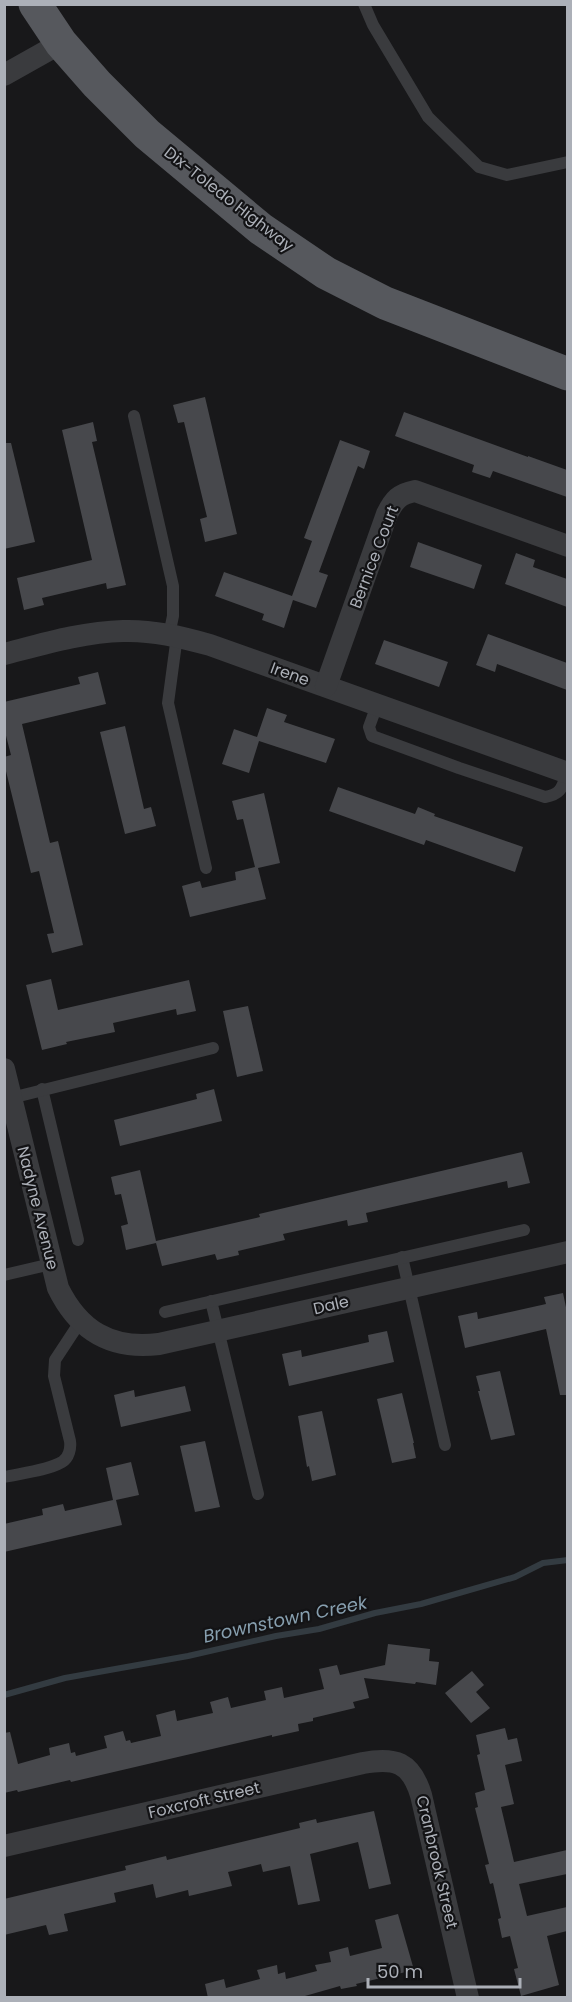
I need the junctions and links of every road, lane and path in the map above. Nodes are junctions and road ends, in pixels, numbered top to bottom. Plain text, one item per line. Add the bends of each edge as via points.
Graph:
1 (35, 4) edge
2 (364, 4) edge
3 (61, 43) junction
4 (4, 75) edge
5 (567, 162) edge
6 (567, 374) edge
7 (134, 416) dead end
8 (567, 546) edge
9 (173, 635) junction
10 (4, 654) edge
11 (326, 687) junction
12 (377, 705) junction
13 (567, 773) edge
14 (206, 868) dead end
15 (213, 1048) dead end
16 (4, 1069) edge
17 (42, 1089) junction
18 (11, 1098) junction
19 (524, 1230) dead end
20 (78, 1240) dead end
21 (567, 1252) edge
22 (402, 1257) junction
23 (51, 1264) junction
24 (4, 1275) edge
25 (410, 1287) junction
26 (211, 1301) junction
27 (165, 1312) dead end
28 (88, 1328) junction
29 (220, 1331) junction
30 (445, 1445) dead end
31 (4, 1477) edge
32 (258, 1494) dead end
33 (404, 1765) joint
34 (4, 1846) edge
35 (468, 1998) edge

1 - 3 main road, Dix-Toledo Highway
2 - 5 lane via 428,117 479,167 507,175
3 - 4 street
3 - 6 main road, Dix-Toledo Highway via 97,84 165,149 261,228 326,273 386,303
7 - 9 lane via 173,586
8 - 11 street, Bernice Court via 415,491 401,493 387,514
9 - 10 street, Irene via 101,632
9 - 11 street, Irene
9 - 14 lane via 168,703
11 - 12 street, Irene
12 - 13 street, Irene
12 - 13 lane via 369,728 372,736 450,765 545,796 555,795 561,789
15 - 17 lane
16 - 18 street, Nadyne Avenue
17 - 18 lane
17 - 20 lane
18 - 23 street, Nadyne Avenue
19 - 22 lane
21 - 25 street, Dale
22 - 25 lane
22 - 26 lane
23 - 24 lane
23 - 28 street, Nadyne Avenue via 67,1306
25 - 29 street, Dale
25 - 30 lane
26 - 27 lane
26 - 29 lane
28 - 29 street, Dale via 112,1341 146,1346
28 - 31 lane via 55,1360 54,1376 71,1448 67,1457 63,1462
29 - 32 lane
33 - 34 street, Foxcroft Street via 387,1760 363,1763
33 - 35 street, Cranbrook Street via 421,1795

